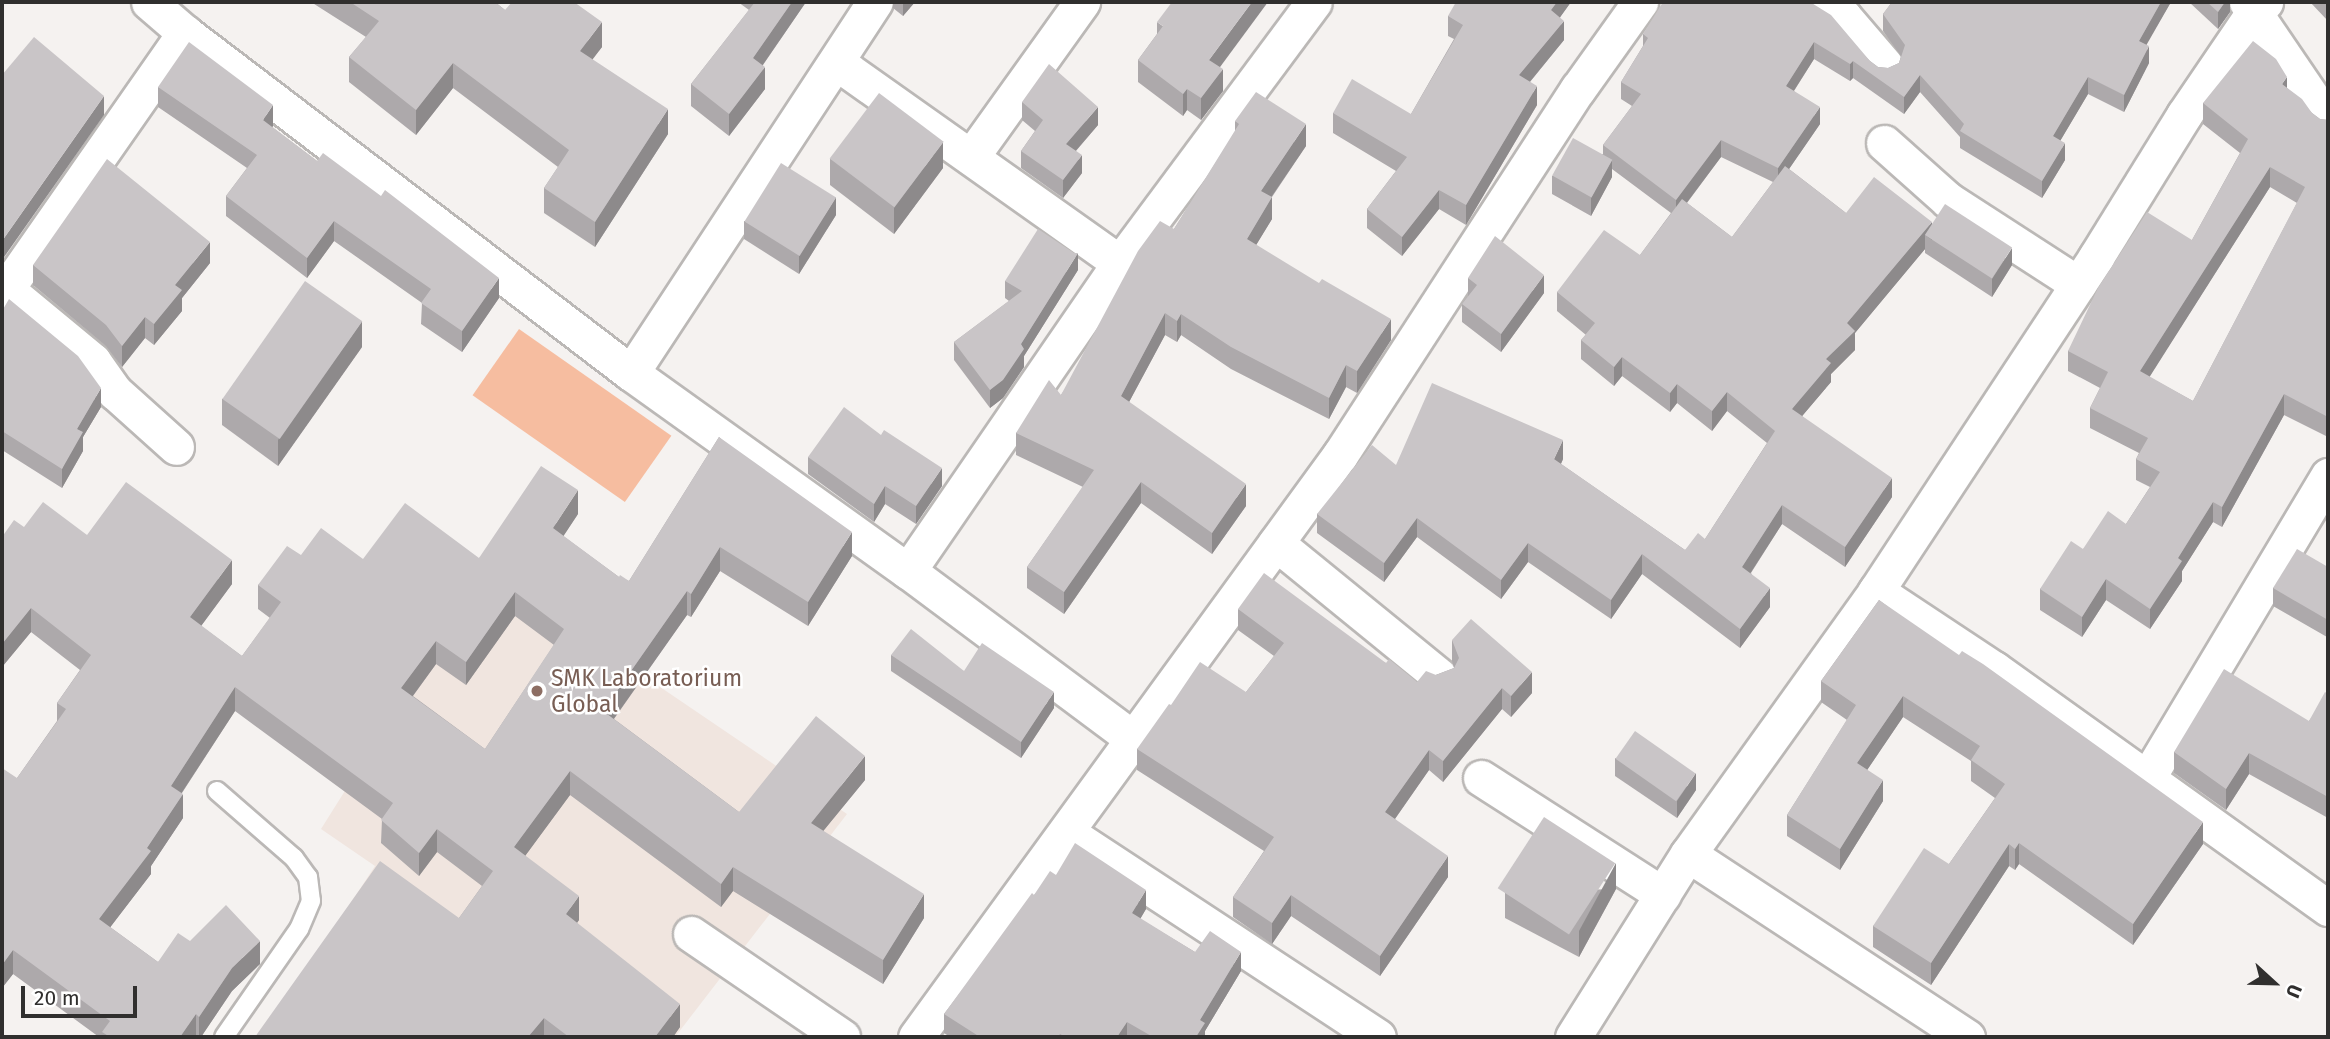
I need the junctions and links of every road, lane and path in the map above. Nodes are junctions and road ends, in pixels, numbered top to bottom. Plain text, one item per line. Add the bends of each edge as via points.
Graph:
1 (149, 2) edge
2 (875, 2) edge
3 (1082, 2) edge
4 (1314, 2) edge
5 (1640, 2) edge
6 (1821, 2) edge
7 (2255, 5) edge
8 (185, 33) junction
9 (836, 62) junction
10 (1885, 65) edge
11 (2328, 121) edge
12 (1884, 144) dead end
13 (971, 157) junction
14 (1120, 263) junction
15 (2078, 284) junction
16 (4, 292) edge
17 (631, 373) junction
18 (176, 447) dead end
19 (2328, 476) edge
20 (1276, 543) junction
21 (908, 571) junction
22 (1876, 591) junction
23 (1439, 676) edge
24 (1133, 739) junction
25 (2148, 777) junction
26 (1481, 778) dead end
27 (218, 791) dead end
28 (1066, 832) junction
29 (1688, 854) junction
30 (1662, 895) junction
31 (2328, 908) edge
32 (691, 934) dead end
33 (224, 1037) edge
34 (842, 1037) edge
35 (916, 1037) edge
36 (1378, 1037) edge
37 (1573, 1037) edge
38 (1967, 1037) edge

1 - 8 street
2 - 9 street
3 - 13 street
4 - 14 street
5 - 20 street via 1578,89 1340,455
6 - 10 street via 1844,17
7 - 11 street
7 - 15 street
8 - 16 street
8 - 17 street
9 - 13 street
9 - 17 street
12 - 15 street via 1948,200
13 - 14 street
14 - 21 street
15 - 22 street
16 - 18 street via 93,361 115,392
17 - 21 street
19 - 25 street
20 - 23 street
20 - 24 street
21 - 24 street
22 - 25 street
22 - 29 street
24 - 28 street
25 - 31 street
26 - 30 street
27 - 33 lane via 294,858 308,877 311,901 299,929
28 - 35 street
28 - 36 street
29 - 30 street
29 - 38 street
30 - 37 street
32 - 34 street

